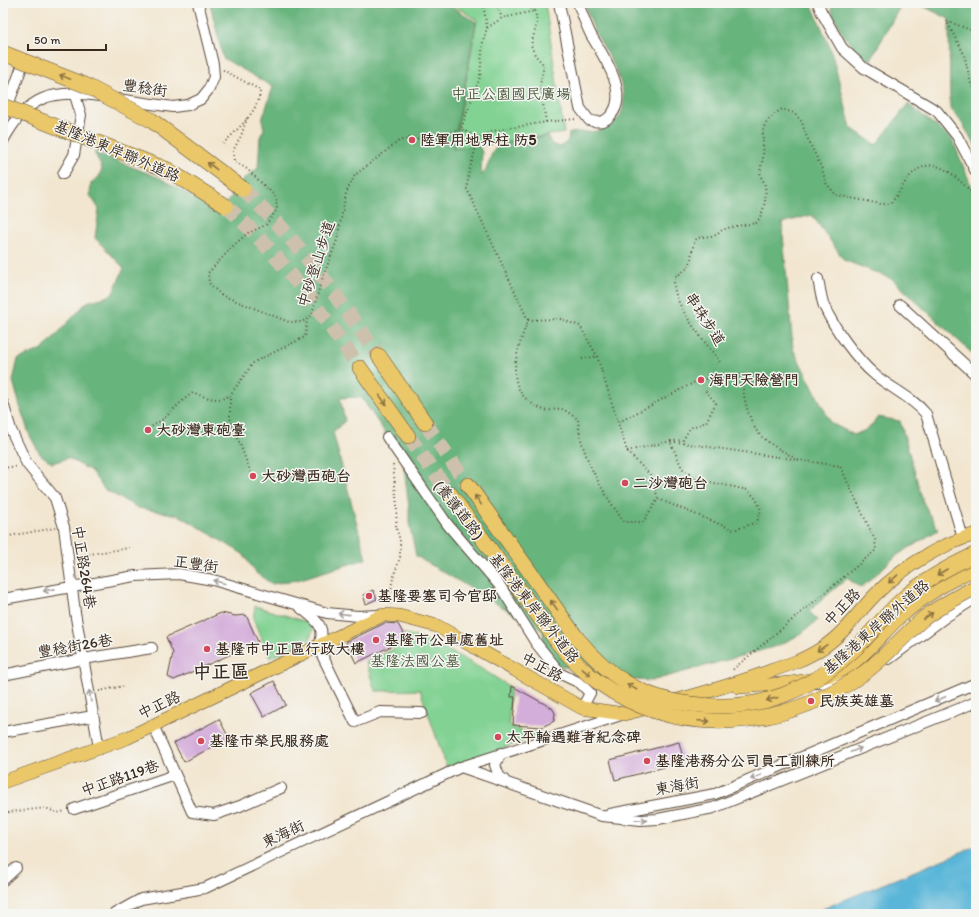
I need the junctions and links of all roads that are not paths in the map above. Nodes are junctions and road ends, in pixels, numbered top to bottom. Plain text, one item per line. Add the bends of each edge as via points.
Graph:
1 (198, 3) edge
2 (558, 3) edge
3 (578, 3) edge
4 (818, 3) edge
5 (3, 53) edge
6 (24, 61) junction
7 (74, 92) junction
8 (5, 107) edge
9 (3, 141) edge
10 (976, 172) edge
11 (63, 174) dead end
12 (243, 189) tunnel mouth
13 (226, 206) tunnel mouth
14 (818, 279) dead end
15 (900, 305) dead end
16 (379, 356) tunnel mouth
17 (360, 368) tunnel mouth
18 (976, 375) edge
19 (3, 403) edge
20 (426, 423) tunnel mouth
21 (408, 436) tunnel mouth
22 (388, 437) dead end
23 (468, 486) tunnel mouth
24 (450, 494) tunnel mouth
25 (970, 536) edge
26 (976, 554) edge
27 (976, 569) edge
28 (71, 586) junction
29 (976, 587) edge
30 (976, 598) edge
31 (3, 599) edge
32 (296, 604) junction
33 (386, 615) junction
34 (318, 647) junction
35 (152, 648) dead end
36 (83, 659) junction
37 (3, 675) edge
38 (976, 683) edge
39 (778, 684) junction
40 (722, 688) junction
41 (976, 702) edge
42 (582, 708) junction
43 (422, 713) dead end
44 (624, 714) junction
45 (93, 716) junction
46 (153, 726) junction
47 (3, 732) edge
48 (99, 748) junction
49 (500, 753) junction
50 (461, 767) junction
51 (175, 775) junction
52 (504, 780) junction
53 (3, 782) edge
54 (281, 788) dead end
55 (74, 809) road end
56 (602, 816) junction
57 (16, 868) dead end
58 (3, 880) edge
59 (114, 914) edge

1 - 7 street, 豐稔街 via 214,77 201,99 188,105 173,107
2 - 3 street via 576,97 585,118 599,122 613,112 618,96 613,77
4 - 10 street via 842,48 864,68 937,111 957,136
5 - 6 highway, 基隆港東岸聯外道路, bridge
6 - 8 street
12 -> 6 highway, 基隆港東岸聯外道路, bridge via 151,120 85,85
7 - 9 street, 豐稔街 via 62,93 35,102 10,128
7 - 11 street via 81,115 74,155
8 - 13 highway, 基隆港東岸聯外道路, bridge via 168,170
14 - 25 street via 824,305 849,346 874,375 917,404 926,414
15 - 18 street
16 - 20 highway
17 -> 21 highway
19 - 28 street, 中正路264巷 via 11,430 27,464 55,498 64,527
22 - 42 street, (養護道路) via 448,525 500,586 540,648 561,674 580,683 590,693
26 -> 23 highway, 基隆港東岸聯外道路, bridge via 923,583 903,598 860,643 828,671 783,696 759,703 727,707 706,706 658,698 635,689 615,676 590,653
24 -> 29 highway, 基隆港東岸聯外道路, bridge via 559,644 581,668 627,699 675,718 736,721 788,711 820,700 862,674 925,618
25 -> 40 main road, 中正路 via 907,567 876,595 852,623 823,648 799,661
27 - 39 main road, 中正路 via 924,598 848,667 836,674
28 -> 31 street, 正豐街
32 -> 28 street, 正豐街 via 213,580 179,574 135,576
28 - 36 street, 中正路264巷
30 - 39 street via 860,679 849,682
33 -> 32 street, 正豐街 via 327,613
32 - 34 street via 321,627 322,638
33 - 34 main road, 中正路
33 - 42 main road, 中正路 via 437,626
34 - 43 street via 355,722 380,712
34 - 46 main road, 中正路
35 - 36 street, 豐稔街26巷
36 - 37 street, 豐稔街26巷
45 -> 36 street, 中正路264巷
38 -> 56 street, 東海街 via 714,794
39 - 40 main road, 中正路
40 - 44 main road, 中正路
56 -> 41 street, 東海街 via 641,820 713,808
42 - 44 main road, 中正路
44 - 49 street, 東海街
45 - 47 street
45 - 48 street, 中正路264巷
46 - 48 main road, 中正路
46 - 51 street, 中正路119巷
48 - 53 main road, 中正路
49 - 50 street, 東海街
49 - 52 street via 495,765 499,776
50 - 52 street, 東海街
50 - 59 street, 東海街 via 205,888 141,899
51 - 54 street, 中正路119巷 via 192,812 214,815
51 - 55 street, 中正路119巷
52 - 56 street, 東海街
57 - 58 street

